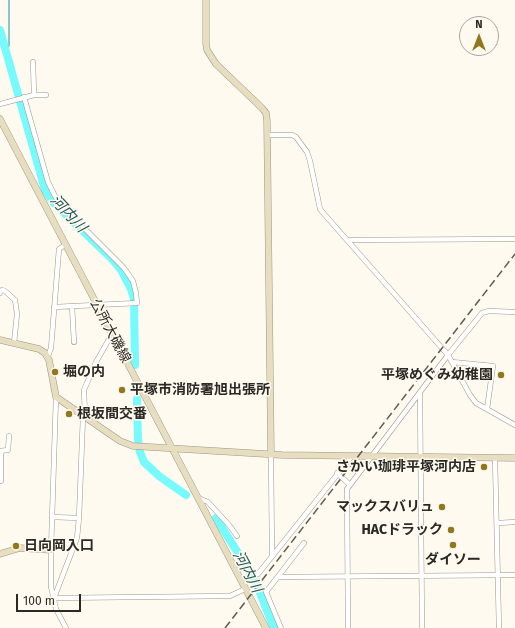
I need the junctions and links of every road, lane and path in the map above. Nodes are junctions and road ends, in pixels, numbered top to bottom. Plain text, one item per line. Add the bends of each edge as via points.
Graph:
1 (206, 0) edge
2 (33, 62) dead end
3 (34, 95) junction
4 (46, 95) dead end
5 (22, 98) junction
6 (0, 104) edge
7 (0, 119) edge
8 (267, 135) junction
9 (515, 239) edge
10 (347, 240) junction
11 (66, 245) junction
12 (0, 293) edge
13 (96, 305) junction
14 (72, 306) junction
15 (54, 307) junction
16 (515, 312) edge
17 (112, 334) junction
18 (0, 340) edge
19 (74, 342) dead end
20 (14, 343) junction
21 (448, 355) junction
22 (48, 356) junction
23 (452, 362) junction
24 (420, 393) junction
25 (56, 397) junction
26 (487, 409) junction
27 (84, 416) junction
28 (515, 425) edge
29 (9, 436) dead end
30 (171, 448) junction
31 (0, 452) edge
32 (270, 454) junction
33 (352, 456) junction
34 (372, 456) junction
35 (421, 458) junction
36 (496, 458) junction
37 (515, 458) edge
38 (337, 473) junction
39 (1, 478) edge
40 (350, 485) junction
41 (198, 498) junction
42 (52, 517) junction
43 (79, 518) junction
44 (515, 522) edge
45 (498, 523) junction
46 (237, 536) dead end
47 (304, 544) dead end
48 (51, 550) junction
49 (0, 554) edge
50 (272, 556) junction
51 (258, 574) dead end
52 (422, 575) junction
53 (498, 575) junction
54 (515, 575) edge
55 (348, 576) junction
56 (278, 577) junction
57 (245, 589) junction
58 (54, 598) junction
59 (66, 628) edge
60 (266, 628) edge
61 (281, 628) edge
62 (348, 628) edge
63 (422, 628) edge
64 (499, 628) edge

1 - 8 street via 207,50 216,64 266,113
2 - 3 street
3 - 4 street
3 - 5 street
5 - 6 street
5 - 13 street via 48,182 59,203 124,268 133,281 137,303
7 - 11 street, 公所大磯線
8 - 10 street via 292,135 301,143 310,161 320,208
8 - 32 street
9 - 10 street
10 - 21 street
11 - 13 street, 公所大磯線
11 - 15 street via 59,249
12 - 20 street via 2,290 5,291 15,300 17,314
13 - 14 street
13 - 17 street, 公所大磯線
14 - 15 street
14 - 19 street
15 - 22 street via 52,348
16 - 21 street via 482,313
17 - 27 street via 84,390
17 - 30 street, 公所大磯線
18 - 20 street
20 - 22 street via 39,349
21 - 23 street
21 - 24 street
22 - 25 street
23 - 26 street via 476,403
23 - 26 street via 493,366
24 - 34 street
24 - 35 street
25 - 27 street
25 - 42 street
26 - 28 street
27 - 30 street via 120,441 136,446
27 - 43 street
29 - 31 street via 8,450
30 - 32 street
30 - 41 street, 公所大磯線
31 - 39 street
32 - 33 street
32 - 50 street
33 - 34 street
33 - 38 street
34 - 35 street
34 - 40 street
35 - 36 street
35 - 52 street
36 - 37 street
36 - 45 street
38 - 40 street
38 - 50 street
40 - 55 street via 347,489
41 - 46 street via 208,502
41 - 57 street, 公所大磯線
42 - 43 street
42 - 48 street
43 - 58 street via 75,545
44 - 45 street
45 - 53 street
47 - 56 street
48 - 49 street via 20,548
48 - 58 street via 51,587
50 - 51 street
52 - 53 street
52 - 55 street
52 - 63 street
53 - 54 street
53 - 64 street
55 - 56 street
55 - 62 street
56 - 61 street via 266,592
57 - 58 street via 230,596
57 - 60 street, 公所大磯線
58 - 59 street via 56,609

